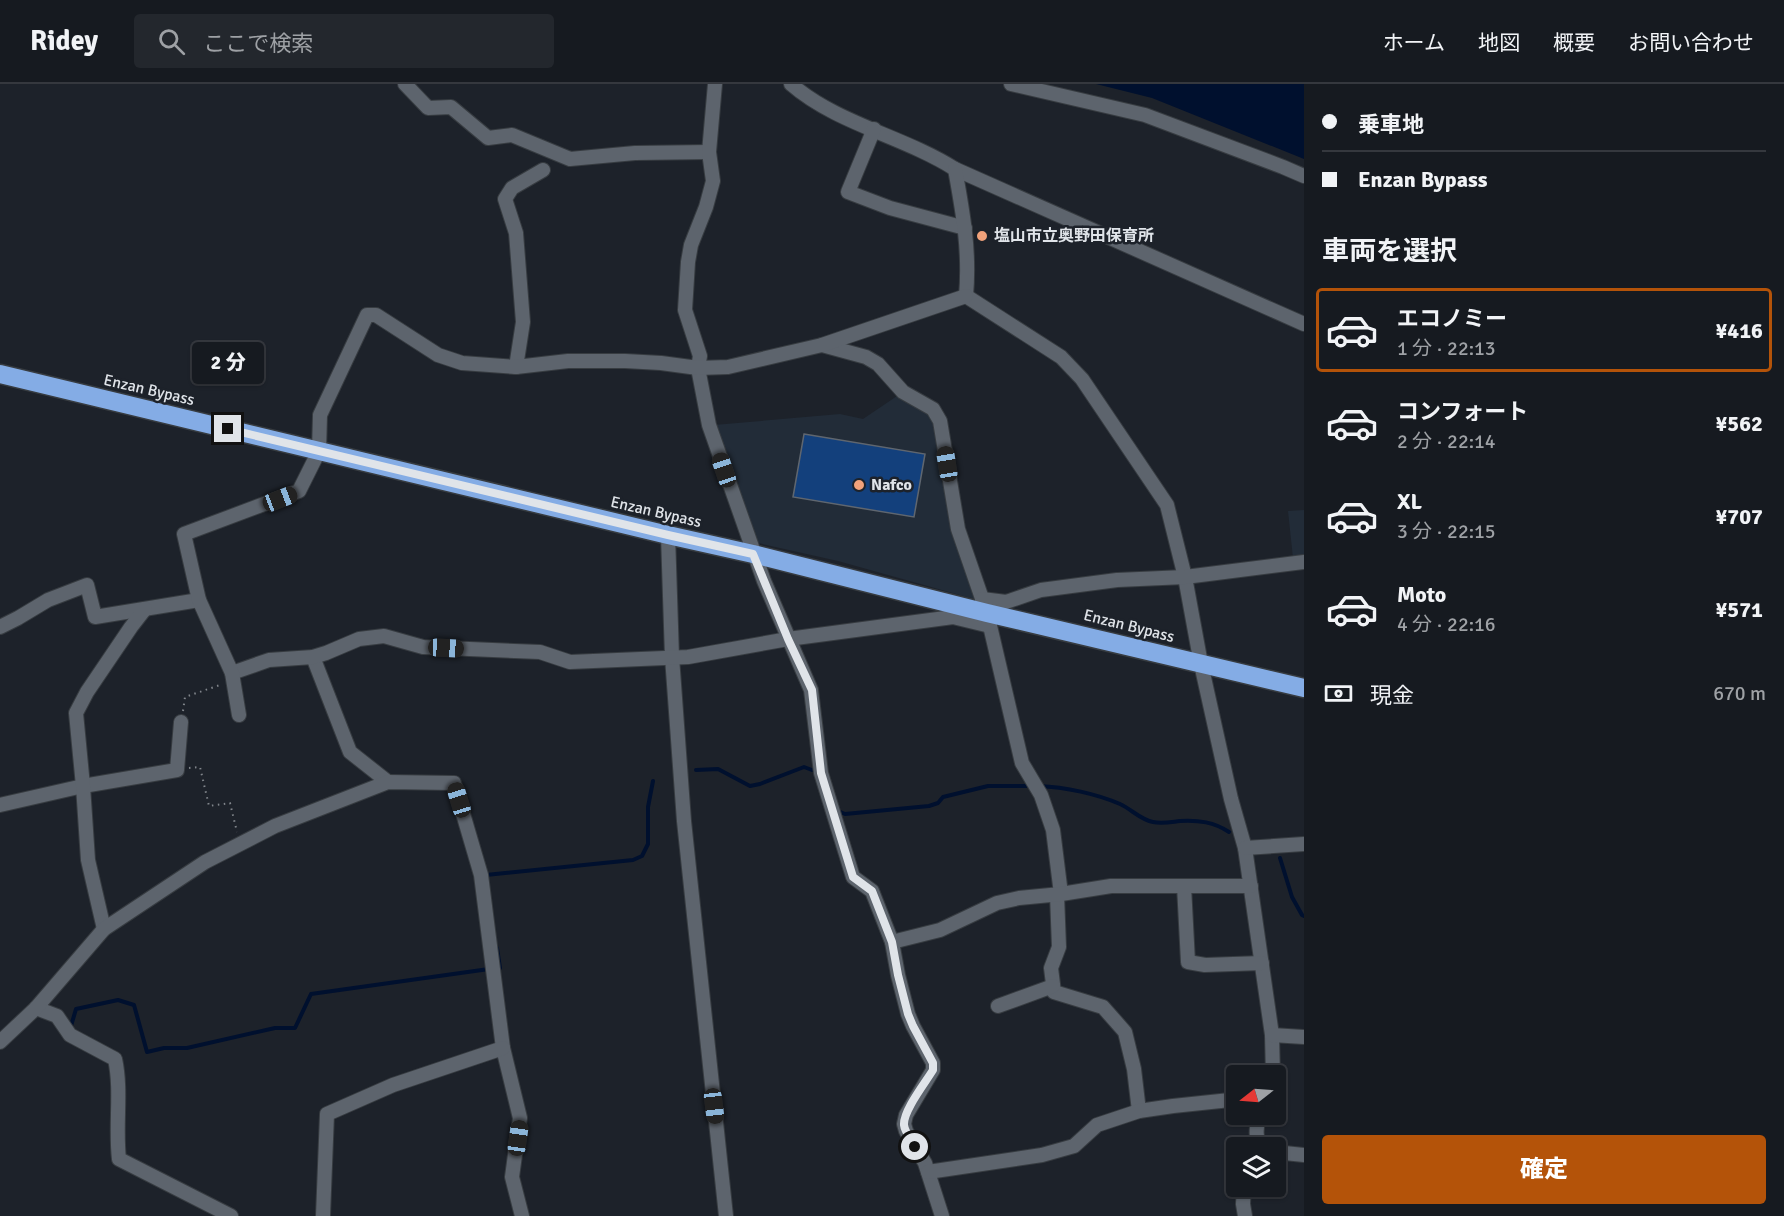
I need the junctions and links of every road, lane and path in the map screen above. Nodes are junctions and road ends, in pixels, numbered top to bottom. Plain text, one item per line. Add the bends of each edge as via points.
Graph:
1 (405, 84) edge
2 (715, 84) edge
3 (791, 84) edge
4 (1011, 84) edge
5 (874, 129) junction
6 (709, 152) junction
7 (955, 169) junction
8 (543, 170) dead end
9 (1304, 176) edge
10 (965, 228) junction
11 (966, 296) junction
12 (1304, 324) edge
13 (822, 345) junction
14 (516, 367) junction
15 (698, 368) junction
16 (0, 374) edge
17 (319, 451) junction
18 (668, 535) junction
19 (753, 554) junction
20 (1304, 562) edge
21 (1185, 578) junction
22 (199, 600) junction
23 (145, 609) junction
24 (986, 612) junction
25 (0, 627) edge
26 (788, 639) junction
27 (313, 657) junction
28 (672, 657) junction
29 (1200, 664) junction
30 (233, 677) junction
31 (1304, 688) edge
32 (239, 715) dead end
33 (181, 722) joint
34 (177, 770) junction
35 (388, 782) junction
36 (83, 786) junction
37 (0, 805) edge
38 (239, 844) junction
39 (1304, 844) edge
40 (1245, 848) junction
41 (1184, 886) junction
42 (1251, 886) junction
43 (1059, 894) junction
44 (104, 929) junction
45 (892, 942) junction
46 (1262, 963) junction
47 (1053, 986) junction
48 (998, 1006) dead end
49 (36, 1008) junction
50 (1272, 1035) junction
51 (1304, 1037) edge
52 (0, 1042) edge
53 (502, 1048) junction
54 (1273, 1065) edge
55 (1226, 1100) edge
56 (1139, 1111) junction
57 (1286, 1153) edge
58 (1304, 1155) edge
59 (928, 1172) junction
60 (1243, 1197) edge
61 (231, 1216) edge
62 (323, 1216) edge
63 (522, 1216) edge
64 (726, 1216) edge
65 (942, 1216) edge
66 (1245, 1216) edge

1 - 6 street via 428,108 451,107 488,138 512,135 570,159
2 - 6 street
3 - 5 street via 823,107
4 - 9 street via 1145,115
5 - 7 street
5 - 10 street via 848,192
6 - 15 street via 712,181 691,244 685,310 700,356
7 - 10 street
7 - 12 street
8 - 14 street via 512,188 505,199 516,233 523,322
10 - 11 street via 969,268
11 - 13 street
11 - 21 street via 1061,357 1082,379 1167,505
13 - 15 street via 728,367
13 - 24 street via 866,357 878,364 903,392 933,409 940,421 957,529
14 - 15 street via 568,361 662,363
14 - 17 street via 462,363 438,355 376,315 367,315 320,416
15 - 19 street via 709,425
16 - 17 highway, Enzan Bypass
17 - 18 highway, Enzan Bypass
17 - 22 street via 299,491 184,534
18 - 19 highway, Enzan Bypass
18 - 28 street
19 - 24 highway, Enzan Bypass
19 - 26 street
20 - 21 street
21 - 24 street via 1117,580 1041,590
21 - 29 street
22 - 23 street
22 - 30 street
23 - 25 street via 95,617 87,585 48,600
23 - 36 street via 76,712
24 - 26 street
24 - 29 highway, Enzan Bypass
24 - 43 street via 1022,763 1041,795 1055,841
26 - 28 street
26 - 45 street via 812,690 821,773 853,877 872,891
27 - 28 street via 359,639 384,636 423,647 540,652 570,662
27 - 30 street via 268,660
27 - 35 street via 350,752
28 - 64 street via 684,821
29 - 31 highway, Enzan Bypass
29 - 40 street
30 - 32 street
30 - 33 path via 185,697
33 - 34 street
34 - 36 street
34 - 38 path via 200,767 209,806 230,803
35 - 38 street
35 - 53 street via 454,783 481,875
36 - 37 street
36 - 44 street via 88,860
38 - 44 street
39 - 40 street
40 - 42 street
41 - 42 street
41 - 43 street via 1111,886
41 - 46 street via 1188,962
42 - 46 street
43 - 45 street via 996,903 940,930
43 - 47 street via 1059,946 1051,968
44 - 49 street
45 - 59 street via 908,1014 933,1063 933,1070 904,1124
46 - 50 street
47 - 48 street
47 - 56 street via 1054,992 1103,1007 1125,1032
49 - 52 street
49 - 61 street via 57,1016 70,1035 115,1059 119,1159
50 - 51 street
50 - 54 street
53 - 62 street via 393,1085 327,1114
53 - 63 street via 520,1118 512,1177
55 - 56 street
56 - 59 street via 1097,1125 1074,1146 1042,1155
57 - 58 street
59 - 65 street
60 - 66 street

